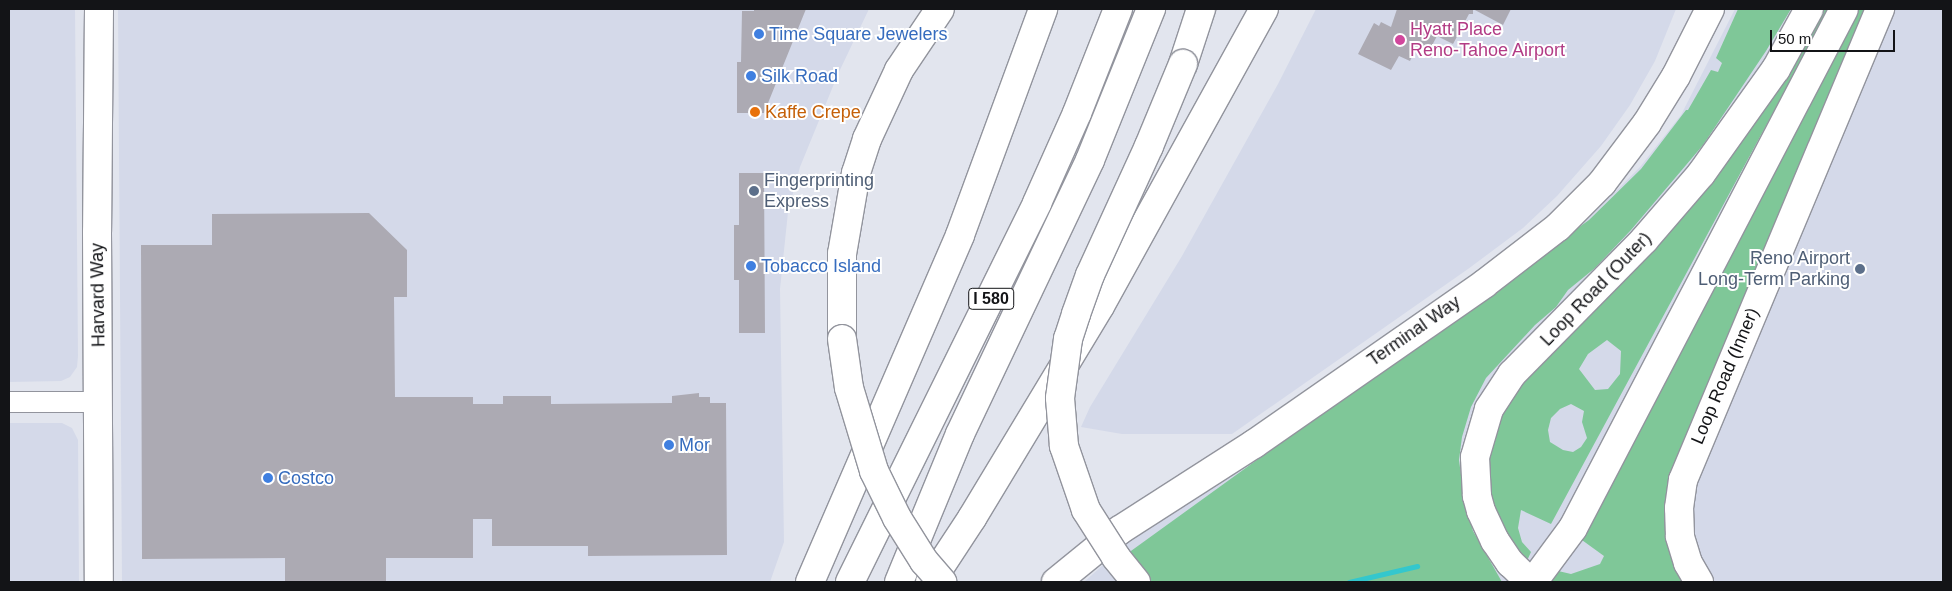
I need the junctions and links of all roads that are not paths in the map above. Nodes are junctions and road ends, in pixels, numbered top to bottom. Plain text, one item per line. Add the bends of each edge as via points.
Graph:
1 (99, 9) edge
2 (940, 9) edge
3 (1043, 9) edge
4 (1118, 9) edge
5 (1151, 9) edge
6 (1201, 9) edge
7 (1264, 9) edge
8 (1809, 9) edge
9 (1844, 9) edge
10 (1880, 9) edge
11 (1708, 11) edge
12 (9, 402) edge
13 (99, 402) junction
14 (99, 582) edge
15 (810, 582) edge
16 (850, 582) edge
17 (899, 582) edge
18 (930, 582) edge
19 (942, 582) edge
20 (1056, 582) edge
21 (1136, 582) edge
22 (1532, 582) edge
23 (1699, 582) edge

1 - 13 main road, Harvard Way
2 - 19 main road, bridge via 899,70 867,139 856,173 842,254 842,339 849,388 874,471 897,518 924,561
3 - 15 main road via 960,236
4 - 16 main road, I 580 via 1037,202
5 - 17 main road, I 580 via 1090,160 960,434
6 - 21 main road, bridge via 1183,64 1149,146 1090,275 1068,339 1060,398 1064,446 1086,510
7 - 18 main road via 1104,299
8 - 22 main road, Loop Road (Outer) via 1770,77 1701,174 1644,240 1512,374 1489,410 1476,457 1477,496 1495,541 1516,570
9 - 22 main road via 1573,528
10 - 23 main road, Loop Road (Inner) via 1685,474 1678,508 1680,536 1688,563
11 - 20 main road, Terminal Way via 1676,76 1647,123 1602,183 1558,226 1484,284 1254,444 1120,530
12 - 13 street
13 - 14 main road, Harvard Way

